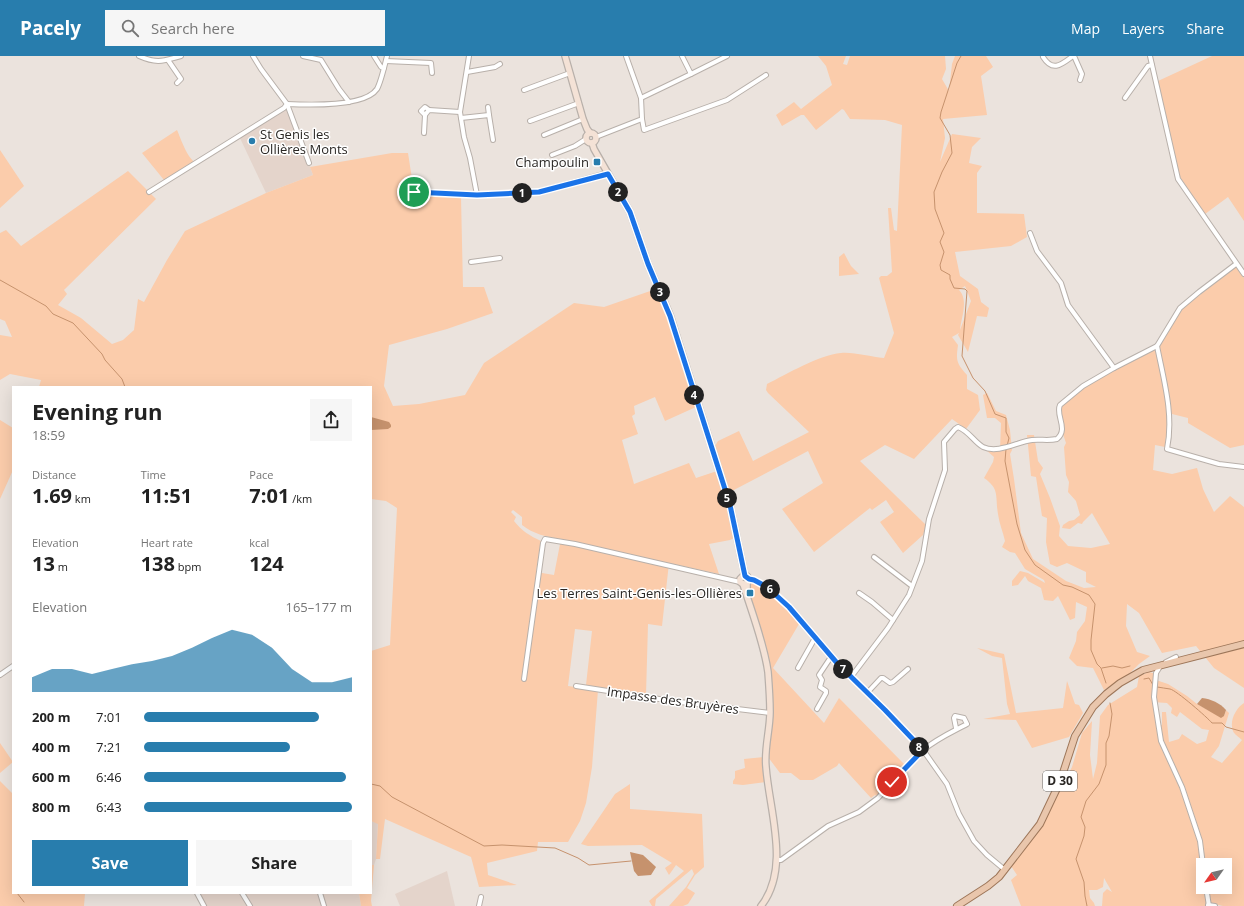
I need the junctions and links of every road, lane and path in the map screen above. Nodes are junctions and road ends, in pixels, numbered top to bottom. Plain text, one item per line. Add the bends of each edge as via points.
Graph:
1 (139, 56) edge
2 (181, 56) edge
3 (253, 56) edge
4 (303, 56) edge
5 (374, 56) edge
6 (469, 56) edge
7 (565, 56) edge
8 (626, 56) edge
9 (682, 56) edge
10 (1074, 56) edge
11 (724, 57) edge
12 (1043, 57) dead end
13 (1151, 57) edge
14 (386, 58) edge
15 (168, 60) junction
16 (500, 64) dead end
17 (1152, 65) junction
18 (384, 68) junction
19 (467, 72) junction
20 (432, 73) dead end
21 (570, 73) junction
22 (691, 74) junction
23 (766, 75) dead end
24 (1080, 80) dead end
25 (177, 83) dead end
26 (524, 90) dead end
27 (641, 98) junction
28 (1125, 98) dead end
29 (349, 102) junction
30 (579, 103) junction
31 (287, 104) junction
32 (488, 106) dead end
33 (460, 112) junction
34 (489, 115) junction
35 (461, 118) junction
36 (583, 119) junction
37 (642, 119) junction
38 (530, 121) dead end
39 (424, 133) dead end
40 (590, 134) junction
41 (544, 135) dead end
42 (596, 137) junction
43 (586, 139) junction
44 (493, 140) dead end
45 (592, 143) junction
46 (552, 155) dead end
47 (309, 163) dead end
48 (608, 174) junction
49 (149, 192) dead end
50 (414, 192) dead end
51 (477, 195) junction
52 (1030, 233) dead end
53 (500, 258) dead end
54 (470, 262) dead end
55 (1236, 264) junction
56 (1244, 274) edge
57 (1157, 346) junction
58 (1114, 368) junction
59 (1244, 467) edge
60 (874, 557) dead end
61 (744, 580) junction
62 (912, 586) junction
63 (859, 593) dead end
64 (893, 620) junction
65 (815, 638) junction
66 (1244, 644) edge
67 (1207, 653) junction
68 (831, 656) junction
69 (1176, 657) junction
70 (12, 667) edge
71 (798, 668) dead end
72 (908, 669) dead end
73 (1155, 670) junction
74 (1140, 672) junction
75 (0, 675) edge
76 (851, 677) junction
77 (524, 679) dead end
78 (576, 686) dead end
79 (868, 693) junction
80 (817, 709) dead end
81 (770, 713) junction
82 (956, 728) dead end
83 (923, 750) junction
84 (1202, 858) edge
85 (777, 860) junction
86 (1005, 870) junction
87 (198, 894) edge
88 (243, 894) edge
89 (320, 894) edge
90 (1207, 894) edge
91 (481, 897) dead end
92 (1208, 905) edge
93 (204, 906) edge
94 (250, 906) edge
95 (324, 906) edge
96 (479, 906) edge
97 (761, 906) edge
98 (957, 906) edge
99 (1215, 906) edge

1 - 15 street via 154,61
2 - 15 street
3 - 31 street
4 - 29 street via 321,60
5 - 18 street
6 - 19 street
7 - 21 main road
8 - 27 street
9 - 22 street
10 - 12 street via 1060,66 1046,62
10 - 24 street via 1082,74
11 - 22 street
13 - 17 street
14 - 18 street
14 - 20 street via 431,63
15 - 25 street via 181,79
16 - 19 street
17 - 28 street via 1148,66
17 - 55 street via 1178,179
18 - 29 street via 377,89 369,96
19 - 33 street
21 - 26 street
21 - 30 main road
22 - 27 street
23 - 37 street via 727,100 644,130
27 - 37 street
29 - 31 street
30 - 36 main road
30 - 38 street
31 - 47 street
31 - 49 street
32 - 34 street
33 - 35 street
33 - 39 street via 429,110 425,115
34 - 35 street
34 - 44 street
35 - 51 street
36 - 40 main road
36 - 41 street
37 - 42 street
40 - 42 main road
40 - 43 main road
42 - 45 main road
43 - 45 main road
43 - 46 street
45 - 48 main road
48 - 51 street via 539,192
48 - 61 main road via 630,212 670,316 730,505
50 - 51 street
52 - 58 street via 1037,251 1061,283 1068,305
53 - 54 street
55 - 56 street
55 - 57 street via 1180,308
57 - 58 street
57 - 59 street via 1169,408 1167,450 1220,464
58 - 62 street via 1083,386 1060,405 1058,409 1062,430 1057,439 1027,441 1003,448 988,449 967,432 958,427 955,429 944,442 945,470 928,519 922,561
60 - 62 street
61 - 65 street via 754,580 775,593
61 - 77 street via 545,540 542,543
61 - 81 main road via 768,672
62 - 64 street
63 - 64 street
64 - 76 street
65 - 68 street
65 - 71 street
66 - 67 main road, D 30
67 - 69 main road, D 30
67 - 73 main road, D 30 via 1161,665
68 - 76 street
68 - 80 street via 819,675 822,680 820,686 826,693
69 - 73 street via 1157,664
69 - 74 main road, D 30 via 1145,666
70 - 75 street
72 - 79 street via 890,683 881,678
73 - 74 main road, D 30
73 - 84 street via 1154,697 1161,741 1182,787 1200,841
74 - 86 main road, D 30 via 1120,683 1093,707 1070,750 1060,782 1040,824
76 - 79 street
78 - 81 street, Impasse des Bruyères
79 - 83 street
81 - 85 main road via 766,766
82 - 83 street
83 - 85 street via 871,804 832,824 781,860
83 - 86 street via 947,784 959,814 980,849
85 - 97 main road via 774,878
86 - 98 main road, D 30 via 988,886
87 - 93 street
88 - 94 street
89 - 95 street
90 - 92 street
91 - 96 street
92 - 99 street

